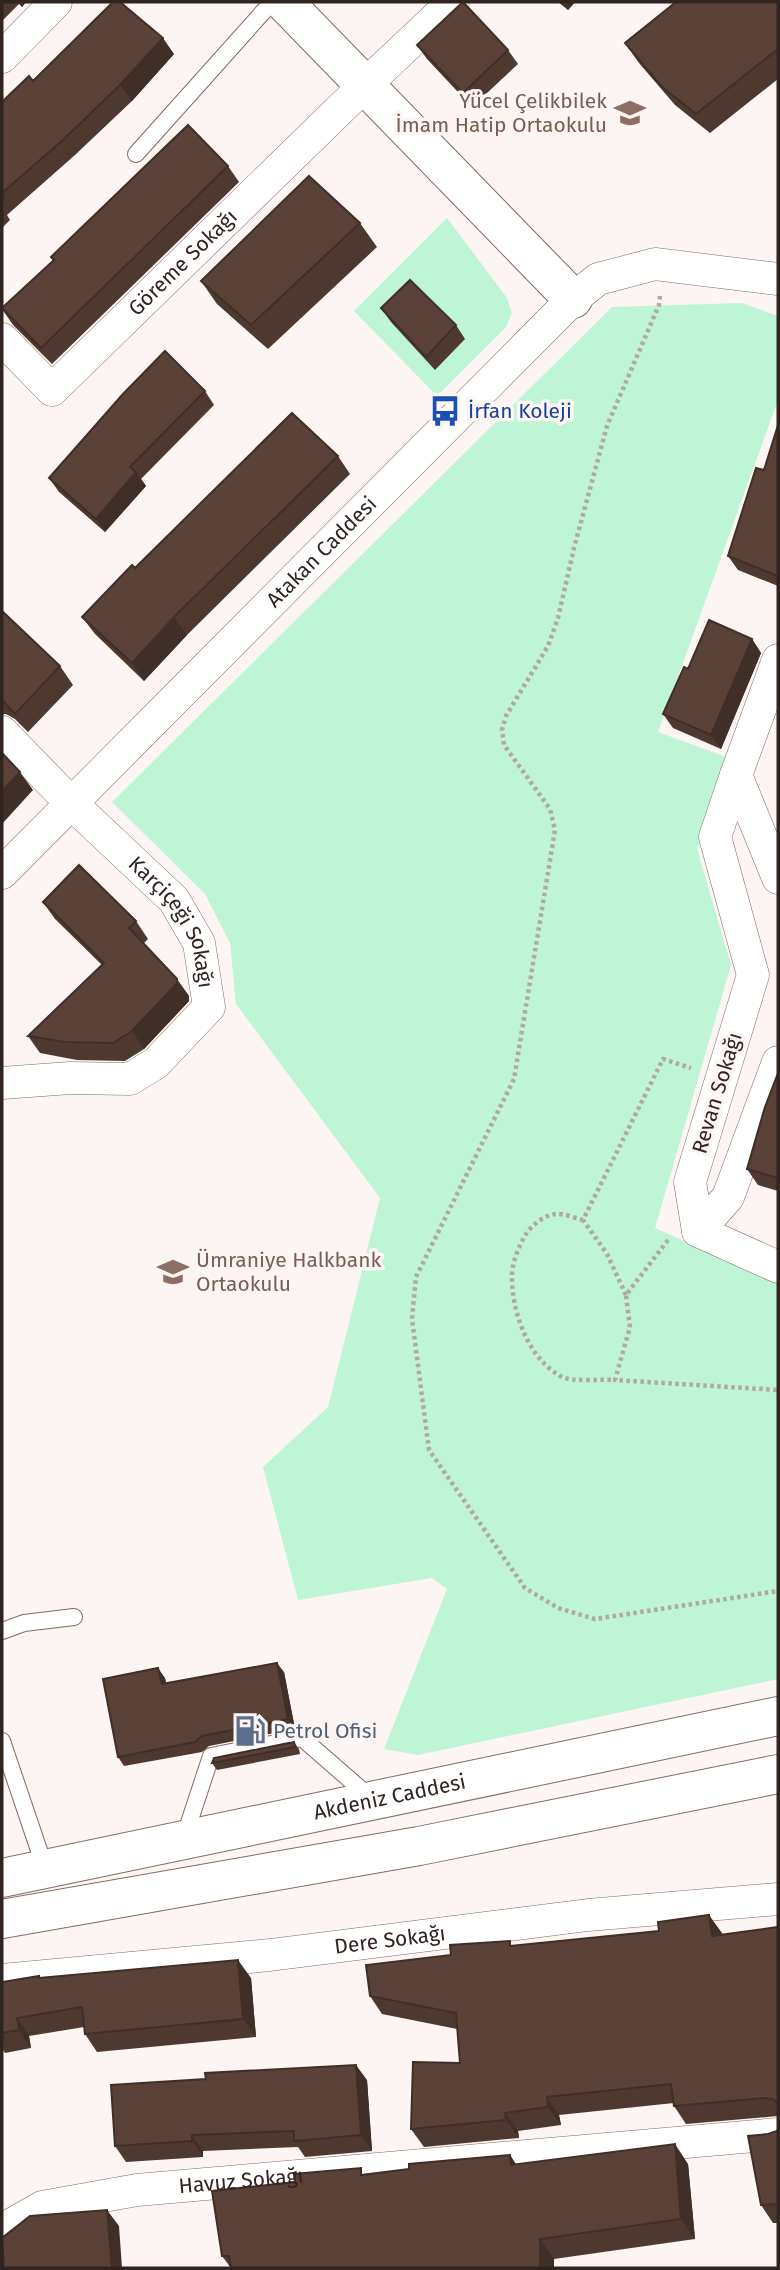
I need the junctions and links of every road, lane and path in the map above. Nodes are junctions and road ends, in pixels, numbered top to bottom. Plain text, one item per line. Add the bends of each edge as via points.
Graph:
1 (56, 2) edge
2 (272, 2) edge
3 (284, 2) edge
4 (453, 2) edge
5 (2, 57) edge
6 (365, 85) junction
7 (135, 154) dead end
8 (661, 264) junction
9 (778, 279) edge
10 (573, 299) junction
11 (2, 339) edge
12 (778, 660) edge
13 (2, 732) edge
14 (736, 775) junction
15 (71, 803) junction
16 (2, 873) edge
17 (778, 878) edge
18 (778, 1062) edge
19 (722, 1079) junction
20 (2, 1083) edge
21 (696, 1218) junction
22 (583, 1220) junction
23 (778, 1268) edge
24 (626, 1296) junction
25 (615, 1380) junction
26 (778, 1390) edge
27 (778, 1591) edge
28 (74, 1616) dead end
29 (2, 1631) edge
30 (778, 1716) edge
31 (2, 1741) edge
32 (778, 1774) edge
33 (373, 1800) junction
34 (184, 1839) junction
35 (45, 1868) junction
36 (2, 1878) edge
37 (778, 1899) edge
38 (2, 1919) edge
39 (2, 1980) edge
40 (778, 2134) edge
41 (2, 2230) edge

1 - 5 street
2 - 7 lane
3 - 6 main road
4 - 6 street
6 - 10 main road
6 - 11 street, Göreme Sokağı via 52,390
8 - 9 street, Atakan Caddesi
8 - 10 street, Atakan Caddesi via 598,279
8 - 27 path via 659,305 607,426 558,618 548,646 502,730 504,745 550,809 555,830 514,1079 416,1277 412,1319 429,1450 525,1588 558,1608 595,1619
10 - 15 street, Atakan Caddesi
12 - 14 street, Revan Sokağı
13 - 15 street
14 - 17 street
14 - 19 street, Revan Sokağı via 715,837 753,975
15 - 16 street, Atakan Caddesi
15 - 20 street, Karçiçeği Sokağı via 174,900 199,943 209,1007 156,1063 130,1079
18 - 21 street, Revan Sokağı via 727,1197
19 - 21 street, Revan Sokağı via 691,1182
19 - 22 path via 663,1059
21 - 23 street
21 - 24 path
22 - 24 path via 607,1254
22 - 25 path via 556,1214 532,1224 518,1248 512,1274 515,1304 533,1350 547,1366 564,1378
24 - 25 path via 630,1327
25 - 26 path
28 - 29 lane
30 - 33 main road, Akdeniz Caddesi
31 - 35 lane
32 - 38 main road via 419,1846
33 - 34 main road, Akdeniz Caddesi
33 - 34 lane via 302,1738 211,1756
34 - 35 main road, Akdeniz Caddesi
35 - 36 main road, Akdeniz Caddesi
37 - 39 street, Dere Sokağı via 588,1915 270,1955
40 - 41 street, Havuz Sokağı via 137,2190 42,2207

